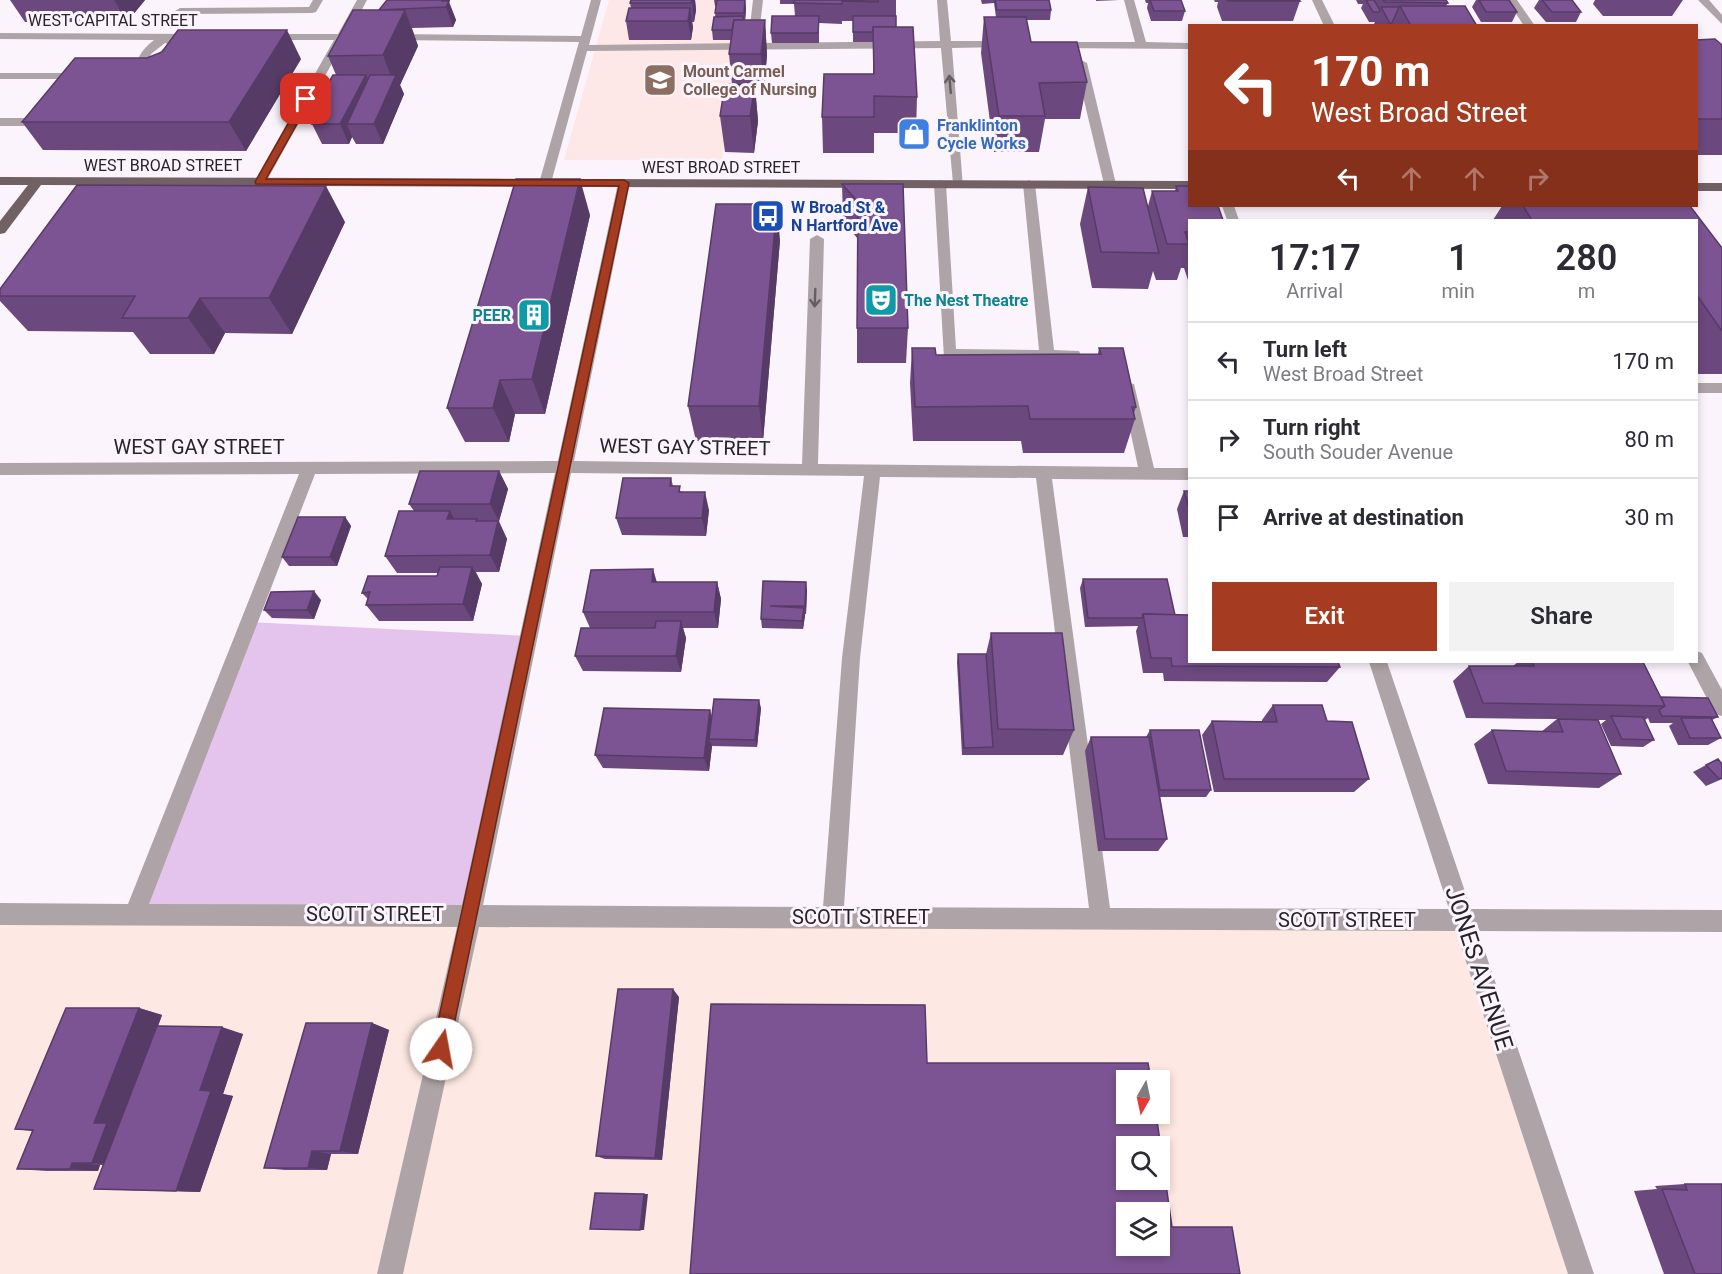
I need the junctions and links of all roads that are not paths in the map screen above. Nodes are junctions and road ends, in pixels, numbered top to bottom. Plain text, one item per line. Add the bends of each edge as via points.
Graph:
1 (188, 0) edge
2 (318, 0) edge
3 (362, 0) edge
4 (597, 0) edge
5 (758, 0) edge
6 (942, 0) edge
7 (1129, 0) edge
8 (1317, 0) edge
9 (1512, 0) edge
10 (1702, 0) edge
11 (1722, 21) edge
12 (1329, 24) edge
13 (1529, 24) edge
14 (170, 26) junction
15 (0, 36) edge
16 (213, 37) edge
17 (248, 37) edge
18 (341, 37) junction
19 (584, 43) junction
20 (946, 44) junction
21 (1017, 44) edge
22 (1041, 45) edge
23 (1077, 45) junction
24 (752, 46) junction
25 (1142, 46) junction
26 (1188, 46) edge
27 (0, 75) edge
28 (94, 76) edge
29 (133, 79) edge
30 (0, 122) edge
31 (55, 122) edge
32 (0, 181) edge
33 (37, 181) junction
34 (260, 182) junction
35 (545, 183) junction
36 (624, 183) junction
37 (940, 184) junction
38 (959, 184) junction
39 (1029, 184) junction
40 (1110, 184) junction
41 (1188, 185) edge
42 (1698, 187) edge
43 (1722, 187) edge
44 (0, 230) edge
45 (817, 239) dead end
46 (1047, 354) junction
47 (1090, 356) edge
48 (1125, 368) edge
49 (1698, 388) edge
50 (1722, 388) edge
51 (566, 467) junction
52 (309, 468) junction
53 (0, 469) edge
54 (810, 470) junction
55 (873, 470) junction
56 (1044, 472) junction
57 (1147, 473) junction
58 (1188, 474) edge
59 (1378, 663) edge
60 (1698, 663) edge
61 (1722, 708) edge
62 (0, 914) edge
63 (471, 914) junction
64 (134, 915) junction
65 (833, 916) junction
66 (1101, 918) junction
67 (1464, 921) junction
68 (1722, 921) edge
69 (390, 1274) edge
70 (1581, 1274) edge

1 - 14 street
2 - 14 street via 312,10
3 - 18 street
4 - 19 street
5 - 24 street
6 - 20 street
7 - 25 street
8 - 12 street
9 - 13 street
10 - 11 street
14 - 15 street, WEST CAPITAL STREET
14 - 16 street, WEST CAPITAL STREET
14 - 29 street via 140,62
17 - 18 street
18 - 19 street
18 - 34 street
19 - 24 street
19 - 35 street
20 - 21 street
20 - 24 street
38 -> 20 street
22 - 23 street
23 - 25 street
23 - 40 street
25 - 26 street
27 - 28 street
30 - 31 street
32 - 33 main road, WEST BROAD STREET
33 - 34 main road, WEST BROAD STREET
33 - 44 main road
34 - 35 main road, WEST BROAD STREET
35 - 36 main road, WEST BROAD STREET
36 - 37 main road, WEST BROAD STREET
36 - 51 street
37 - 38 main road, WEST BROAD STREET
37 - 46 street via 949,354
38 - 39 main road, WEST BROAD STREET
39 - 40 main road, WEST BROAD STREET
39 - 46 street
40 - 41 main road, WEST BROAD STREET
42 - 43 main road
45 -> 54 street
46 - 47 street
48 - 57 street
49 - 50 street
51 - 52 street, WEST GAY STREET
51 - 54 street, WEST GAY STREET
51 - 63 street
52 - 53 street, WEST GAY STREET
52 - 64 street
54 - 55 street, WEST GAY STREET
55 - 56 street, WEST GAY STREET
55 - 65 street via 851,658
56 - 57 street, WEST GAY STREET
56 - 66 street
57 - 58 street, WEST GAY STREET
59 - 67 street, JONES AVENUE
60 - 61 street
62 - 64 street, SCOTT STREET
63 - 64 street, SCOTT STREET
63 - 65 street, SCOTT STREET
63 - 69 street
65 - 66 street, SCOTT STREET
66 - 67 street, SCOTT STREET
67 - 68 street, SCOTT STREET
67 - 70 street, JONES AVENUE

